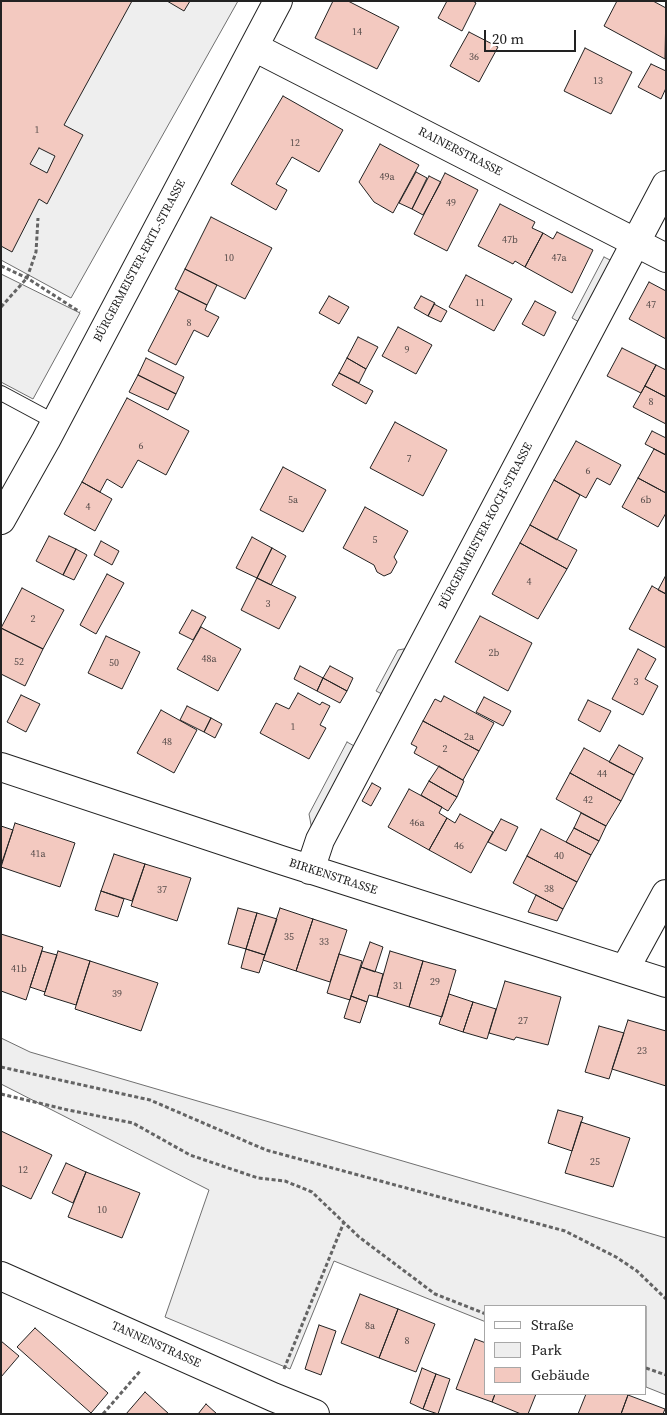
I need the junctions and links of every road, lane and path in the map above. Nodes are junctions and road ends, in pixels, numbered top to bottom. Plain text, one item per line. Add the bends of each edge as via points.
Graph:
1 (278, 1) edge
2 (254, 47) junction
3 (666, 185) edge
4 (38, 218) dead end
5 (636, 242) junction
6 (666, 258) edge
7 (1, 266) edge
8 (27, 278) junction
9 (1, 307) edge
10 (107, 325) junction
11 (1, 393) edge
12 (55, 422) junction
13 (1, 520) edge
14 (1, 767) edge
15 (310, 870) junction
16 (666, 894) edge
17 (625, 969) junction
18 (666, 983) edge
19 (1, 1067) edge
20 (1, 1094) edge
21 (344, 1222) junction
22 (1, 1276) edge
23 (666, 1299) edge
24 (484, 1313) edge
25 (161, 1347) junction
26 (647, 1368) edge
27 (666, 1376) edge
28 (273, 1398) junction
29 (312, 1413) edge
30 (103, 1414) edge

1 - 2 street, BÜRGERMEISTER-ERTL-STRASSE
2 - 5 street, RAINERSTRASSE
2 - 10 street, BÜRGERMEISTER-ERTL-STRASSE
3 - 5 street, BÜRGERMEISTER-KOCH-STRASSE
4 - 8 path via 36,252
5 - 6 street, RAINERSTRASSE
5 - 15 street, BÜRGERMEISTER-KOCH-STRASSE via 320,840
7 - 8 path
8 - 9 path
8 - 10 path via 77,311
10 - 12 street, BÜRGERMEISTER-ERTL-STRASSE
11 - 12 lane
12 - 13 street, BÜRGERMEISTER-ERTL-STRASSE
14 - 15 street, BIRKENSTRASSE
15 - 17 street, BIRKENSTRASSE
16 - 17 street
17 - 18 street, BIRKENSTRASSE
19 - 23 path via 150,1100 266,1150 564,1231 638,1271
20 - 21 path via 133,1123 190,1155 258,1178 285,1181 312,1192
21 - 24 path via 435,1294
21 - 28 path
22 - 25 street, TANNENSTRASSE
25 - 28 street, TANNENSTRASSE
25 - 30 path
26 - 27 path
28 - 29 street, TANNENSTRASSE

